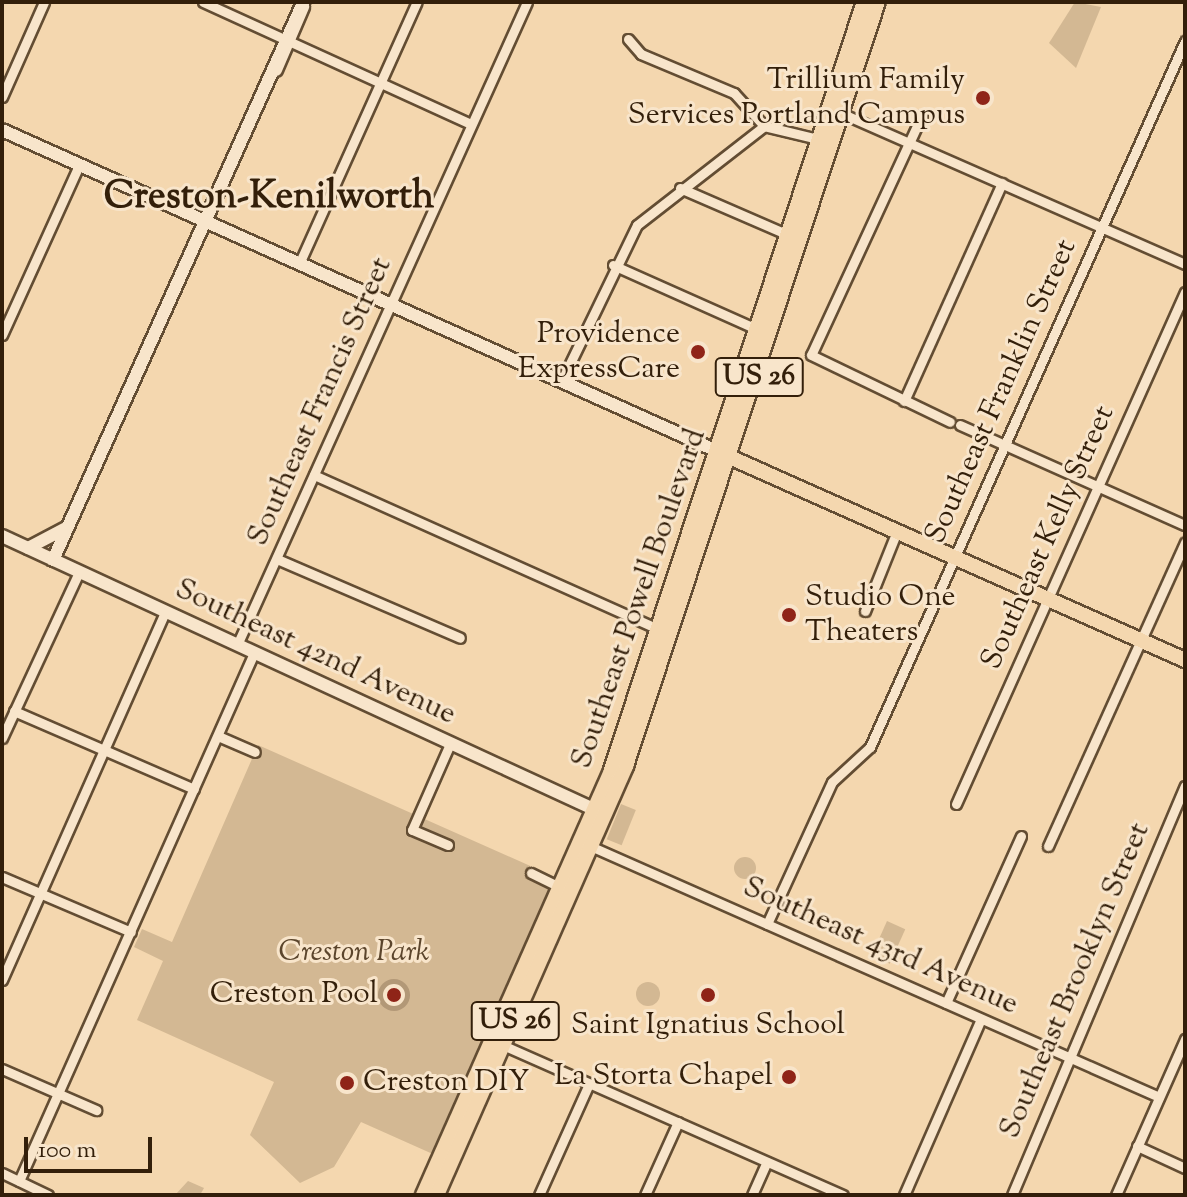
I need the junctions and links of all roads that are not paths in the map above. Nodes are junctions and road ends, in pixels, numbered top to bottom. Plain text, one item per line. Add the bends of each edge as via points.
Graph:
1 (44, 2) edge
2 (203, 2) edge
3 (303, 2) edge
4 (417, 2) edge
5 (527, 2) edge
6 (864, 2) edge
7 (878, 2) edge
8 (628, 39) dead end
9 (286, 40) junction
10 (1185, 41) edge
11 (380, 83) junction
12 (835, 89) junction
13 (2, 97) edge
14 (841, 113) junction
15 (922, 115) dead end
16 (471, 124) junction
17 (764, 126) junction
18 (2, 130) edge
19 (818, 139) junction
20 (906, 141) junction
21 (827, 154) junction
22 (79, 165) junction
23 (1002, 183) junction
24 (680, 188) junction
25 (205, 221) junction
26 (1102, 228) junction
27 (793, 237) junction
28 (299, 264) junction
29 (1185, 264) edge
30 (613, 265) junction
31 (1185, 292) edge
32 (390, 305) junction
33 (757, 329) junction
34 (2, 335) edge
35 (562, 380) junction
36 (904, 401) junction
37 (1005, 446) junction
38 (717, 451) junction
39 (732, 458) junction
40 (314, 475) junction
41 (1098, 487) junction
42 (1185, 525) edge
43 (68, 527) junction
44 (897, 531) junction
45 (2, 536) edge
46 (1185, 543) edge
47 (28, 548) junction
48 (955, 557) junction
49 (277, 559) junction
50 (53, 560) junction
51 (79, 572) junction
52 (1047, 598) junction
53 (865, 611) dead end
54 (165, 612) junction
55 (666, 633) junction
56 (460, 638) dead end
57 (1141, 640) junction
58 (237, 645) junction
59 (254, 653) junction
60 (1185, 660) edge
61 (14, 711) junction
62 (218, 736) junction
63 (2, 738) edge
64 (450, 744) junction
65 (105, 750) junction
66 (255, 752) dead end
67 (1185, 786) edge
68 (194, 789) junction
69 (956, 804) dead end
70 (601, 813) junction
71 (1021, 836) dead end
72 (587, 844) junction
73 (448, 845) dead end
74 (1048, 846) dead end
75 (531, 873) dead end
76 (2, 877) edge
77 (567, 890) junction
78 (41, 893) junction
79 (767, 924) junction
80 (131, 932) junction
81 (2, 980) edge
82 (946, 1003) junction
83 (981, 1019) junction
84 (1185, 1039) edge
85 (498, 1043) junction
86 (1072, 1059) junction
87 (2, 1069) edge
88 (589, 1084) junction
89 (58, 1093) junction
90 (1159, 1097) junction
91 (96, 1110) dead end
92 (678, 1122) junction
93 (1137, 1146) junction
94 (767, 1162) junction
95 (1185, 1168) edge
96 (2, 1173) edge
97 (19, 1181) junction
98 (48, 1195) edge
99 (423, 1195) edge
100 (437, 1195) edge
101 (539, 1195) edge
102 (645, 1195) edge
103 (752, 1195) edge
104 (843, 1195) edge
105 (904, 1195) edge
106 (1012, 1195) edge
107 (1116, 1195) edge

1 - 13 street
2 - 9 street
3 - 9 street
4 - 11 street
5 - 16 street, Southeast Francis Street
6 - 12 main road, Southeast Powell Boulevard / US 26
7 - 14 main road, Southeast Powell Boulevard / US 26
8 - 17 street via 641,54 734,93
9 - 11 street
9 - 25 street
10 - 26 street, Southeast Franklin Street
11 - 16 street
11 - 28 street
12 - 14 main road
12 - 19 main road, Southeast Powell Boulevard / US 26
14 - 20 street
14 - 21 main road, Southeast Powell Boulevard / US 26
15 - 20 street
16 - 32 street, Southeast Francis Street
17 - 19 street
17 - 24 street
18 - 22 street
19 - 21 main road
19 - 27 main road, Southeast Powell Boulevard / US 26
20 - 23 street
20 - 36 street via 812,358
21 - 27 main road, Southeast Powell Boulevard / US 26
22 - 25 street
22 - 34 street
23 - 26 street
23 - 36 street
24 - 27 street
24 - 30 street via 637,225
25 - 28 street
25 - 43 street
26 - 29 street
26 - 37 street, Southeast Franklin Street
27 - 33 main road, Southeast Powell Boulevard / US 26
27 - 39 main road, Southeast Powell Boulevard / US 26
28 - 32 street
30 - 33 street
30 - 35 street
31 - 41 street, Southeast Kelly Street
32 - 35 street
32 - 40 street, Southeast Francis Street
33 - 38 main road, Southeast Powell Boulevard / US 26
35 - 38 street
36 - 37 street
37 - 41 street
37 - 48 street, Southeast Franklin Street
38 - 39 main road
38 - 55 main road, Southeast Powell Boulevard / US 26
39 - 44 main road
39 - 55 main road, Southeast Powell Boulevard / US 26
40 - 49 street, Southeast Francis Street
40 - 55 street
41 - 42 street
41 - 52 street, Southeast Kelly Street
43 - 47 street
43 - 50 street
44 - 48 main road
44 - 53 street
45 - 47 street, Southeast 42nd Avenue
46 - 57 street
47 - 50 street, Southeast 42nd Avenue
48 - 52 main road
48 - 79 street, Southeast Franklin Street via 870,747 832,782
49 - 56 street
49 - 58 street, Southeast Francis Street
50 - 51 street, Southeast 42nd Avenue
51 - 54 street, Southeast 42nd Avenue
51 - 61 street
52 - 57 main road
52 - 69 street, Southeast Kelly Street
54 - 58 street, Southeast 42nd Avenue
54 - 65 street
55 - 70 main road, Southeast Powell Boulevard / US 26
57 - 60 main road
57 - 74 street
58 - 59 street, Southeast 42nd Avenue
59 - 62 street
59 - 64 street, Southeast 42nd Avenue
61 - 63 street
61 - 65 street
62 - 66 street
62 - 68 street
64 - 70 street, Southeast 42nd Avenue
64 - 73 street via 412,830
65 - 68 street
65 - 78 street
67 - 86 street, Southeast Brooklyn Street
68 - 80 street
70 - 72 main road, Southeast Powell Boulevard / US 26
71 - 82 street
72 - 77 main road, Southeast Powell Boulevard / US 26
72 - 79 street, Southeast 43rd Avenue
75 - 77 street
76 - 78 street
77 - 85 main road, Southeast Powell Boulevard / US 26
78 - 80 street
78 - 81 street
79 - 82 street, Southeast 43rd Avenue
80 - 89 street
82 - 83 street, Southeast 43rd Avenue
83 - 86 street, Southeast 43rd Avenue
83 - 105 street
84 - 90 street
85 - 88 street
85 - 99 main road, Southeast Powell Boulevard / US 26
85 - 100 main road, Southeast Powell Boulevard / US 26
86 - 90 street, Southeast 43rd Avenue
86 - 106 street, Southeast Brooklyn Street
87 - 89 street
88 - 92 street
88 - 101 street
89 - 91 street
89 - 97 street
90 - 93 street
92 - 94 street
92 - 102 street
93 - 95 street
93 - 107 street
94 - 103 street
94 - 104 street
96 - 97 street
97 - 98 street

